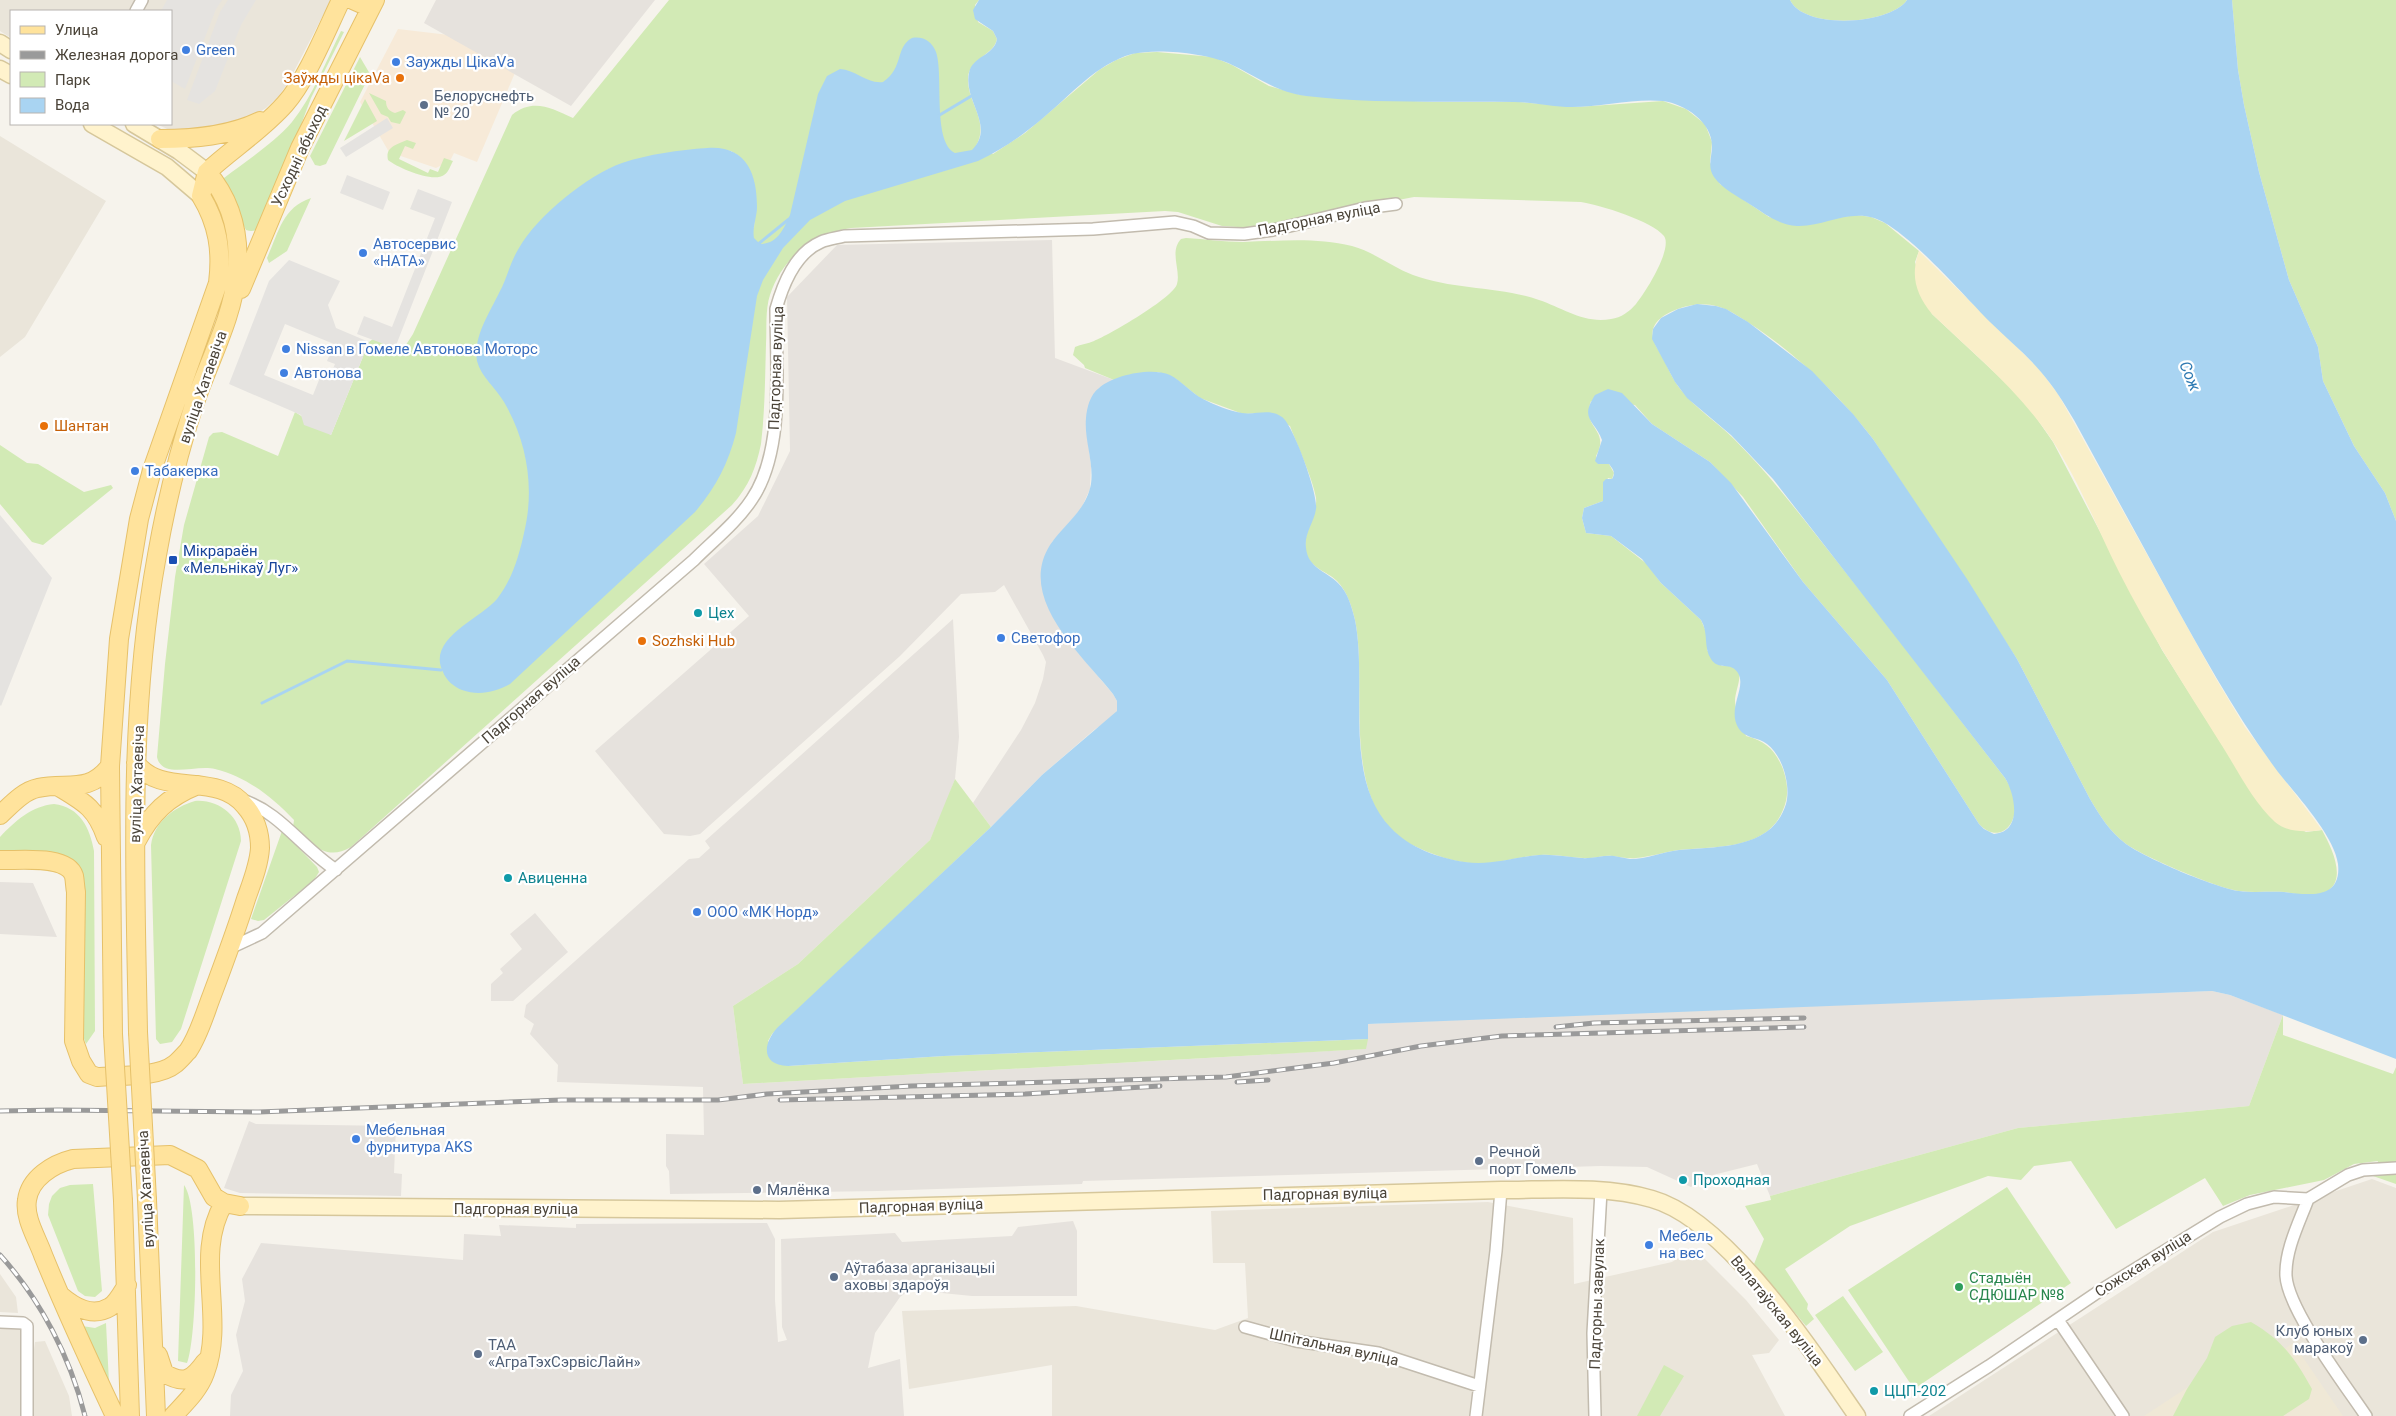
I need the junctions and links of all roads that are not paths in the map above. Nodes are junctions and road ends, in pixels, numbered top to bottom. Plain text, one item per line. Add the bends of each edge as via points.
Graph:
1 (342, 0) edge
2 (353, 0) edge
3 (373, 4) edge
4 (276, 113) junction
5 (94, 125) edge
6 (136, 125) edge
7 (160, 139) junction
8 (207, 172) junction
9 (201, 196) junction
10 (1396, 204) dead end
11 (229, 314) junction
12 (136, 763) junction
13 (110, 766) junction
14 (200, 784) junction
15 (59, 787) junction
16 (239, 798) junction
17 (0, 815) edge
18 (135, 845) junction
19 (110, 846) junction
20 (0, 860) edge
21 (336, 870) junction
22 (230, 948) junction
23 (2396, 1168) edge
24 (1501, 1190) junction
25 (1601, 1191) junction
26 (2308, 1199) junction
27 (232, 1205) junction
28 (127, 1285) junction
29 (59, 1295) junction
30 (2058, 1320) junction
31 (0, 1322) edge
32 (1245, 1327) dead end
33 (154, 1346) junction
34 (212, 1348) junction
35 (1479, 1386) junction
36 (27, 1416) edge
37 (115, 1416) edge
38 (130, 1416) edge
39 (156, 1416) edge
40 (173, 1416) edge
41 (1476, 1416) edge
42 (1595, 1416) edge
43 (1857, 1416) edge
44 (1910, 1416) edge
45 (2124, 1416) edge
46 (2366, 1416) edge

1 - 4 main road via 300,80
2 - 3 main road
3 - 11 main road, Усходні абыход via 300,148
4 - 7 main road via 222,134
4 - 8 main road
5 - 9 street via 167,167
6 - 7 street
7 - 8 street
8 - 9 main road
8 - 11 main road, вуліца Хатаевіча via 228,203 237,238 237,271
9 - 13 main road, вуліца Хатаевіча via 215,222 220,268 218,283 165,430 139,519 119,639
10 - 21 street, Падгорная вуліца via 1244,234 1209,233 1175,222 1093,229 844,236 820,242 792,268 780,293 776,309 775,430 767,472 752,500 694,560
11 - 12 main road, вуліца Хатаевіча via 194,404 172,481 156,557 145,640
12 - 14 main road via 143,771 159,779
12 - 18 main road, вуліца Хатаевіча
13 - 15 main road via 91,782
13 - 19 main road, вуліца Хатаевіча
14 - 16 main road via 222,789
14 - 18 main road via 161,806
15 - 17 main road via 37,788 28,792
15 - 19 main road via 88,804 99,819
16 - 21 street via 270,813 318,858
16 - 22 main road via 256,823 260,850
18 - 33 main road, вуліца Хатаевіча, bridge via 138,1032
19 - 28 main road, вуліца Хатаевіча, bridge via 112,1034
20 - 22 main road via 52,861 68,868 74,875 74,1042 81,1061 90,1074 97,1077 163,1072 174,1065 188,1050 198,1030
21 - 22 street, Падгорная вуліца via 262,933
23 - 26 street via 2363,1170
24 - 25 street, Падгорная вуліца
24 - 27 street, Падгорная вуліца via 779,1210
24 - 35 street
25 - 42 street, Падгорны завулак via 1593,1333
25 - 43 street, Валатаўская вуліца via 1652,1199 1697,1222 1773,1301
26 - 30 street, Сожская вуліца via 2274,1197 2220,1216
26 - 46 street via 2288,1257 2286,1278 2301,1318
27 - 29 main road via 214,1197 198,1169 170,1155 59,1163 35,1182 26,1206
27 - 34 main road via 216,1216 210,1247
28 - 29 main road via 112,1307 97,1312 82,1310
28 - 38 main road, вуліца Хатаевіча
29 - 37 main road
30 - 44 street, Сожская вуліца
30 - 45 street
31 - 36 street via 27,1326
32 - 35 street, Шпітальная вуліца via 1296,1341 1378,1353
33 - 34 main road via 164,1373 177,1380 195,1374
33 - 39 main road, вуліца Хатаевіча
34 - 40 main road via 205,1374 190,1398
35 - 41 street

